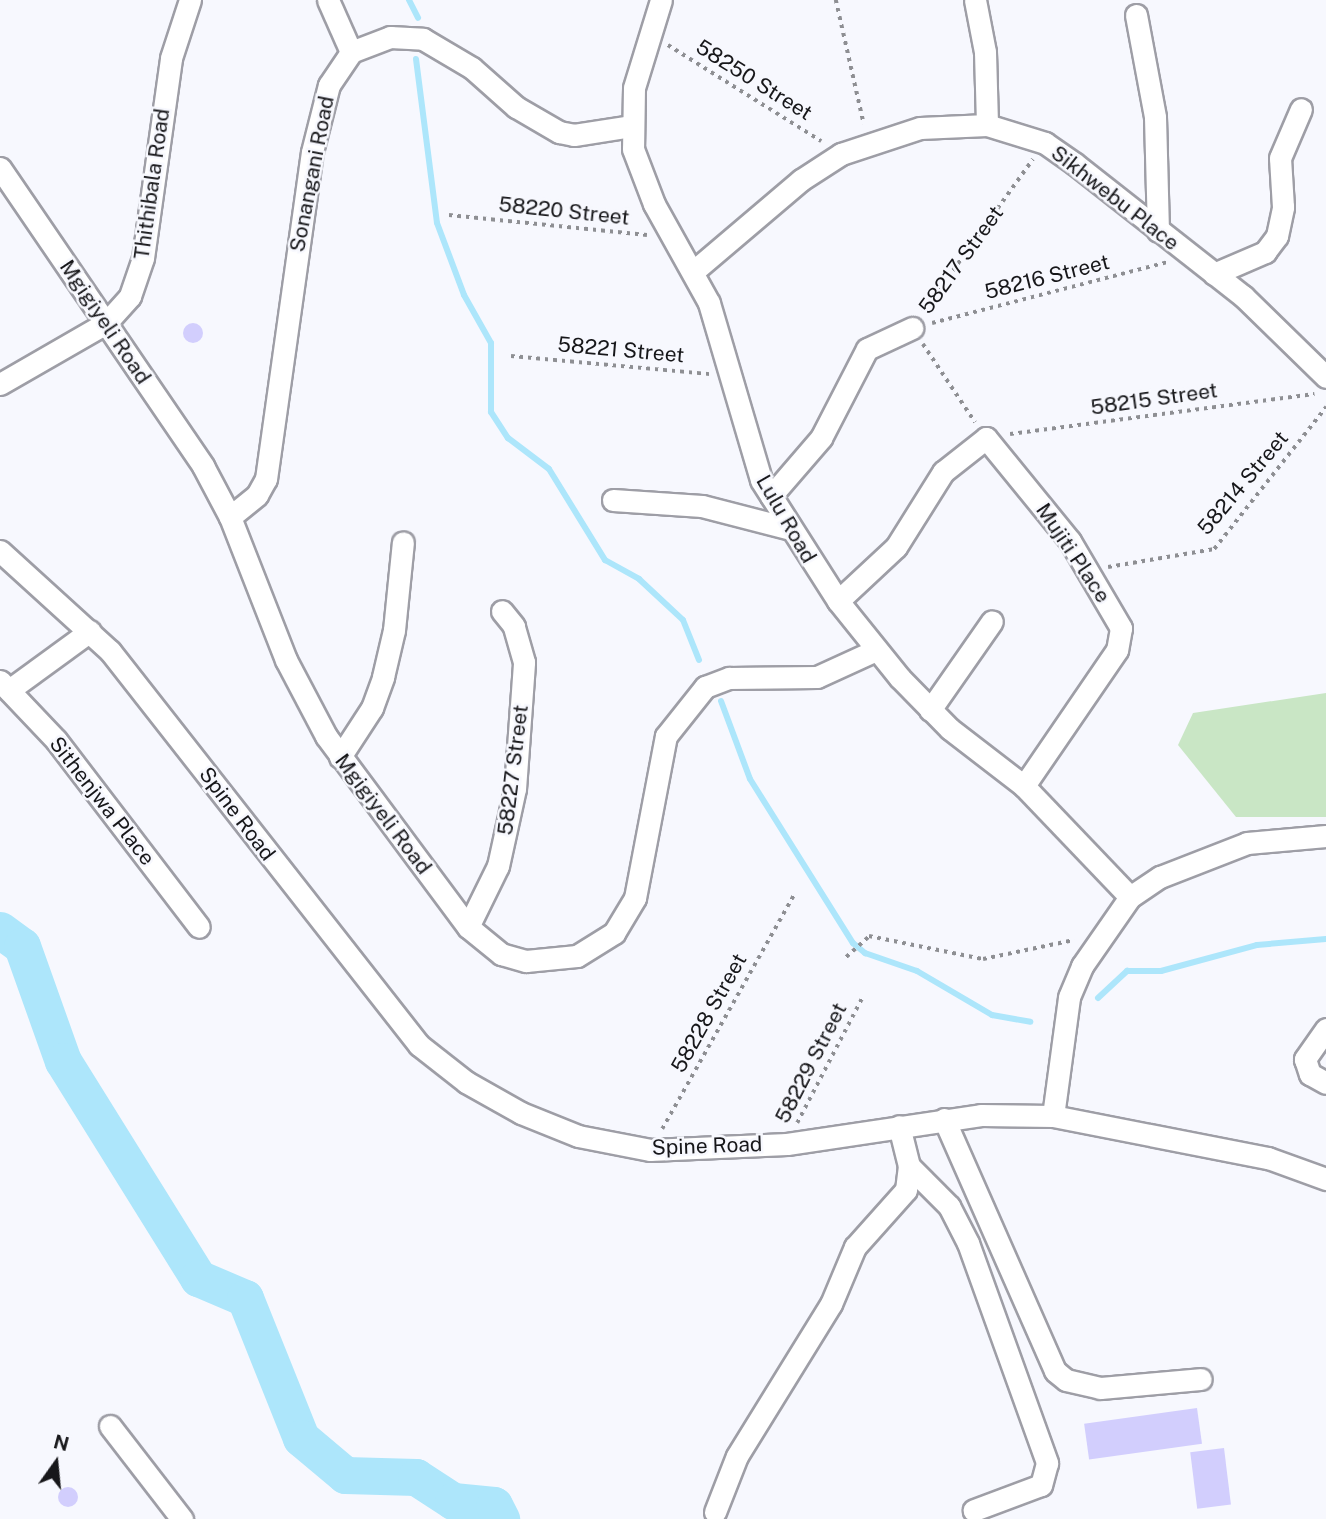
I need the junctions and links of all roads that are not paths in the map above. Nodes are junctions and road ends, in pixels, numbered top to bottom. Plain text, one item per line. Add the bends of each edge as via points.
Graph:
1 (190, 0) edge
2 (328, 0) edge
3 (661, 0) edge
4 (975, 0) edge
5 (1136, 15) dead end
6 (351, 52) junction
7 (1301, 109) dead end
8 (987, 125) junction
9 (632, 126) junction
10 (0, 168) edge
11 (1158, 231) junction
12 (695, 270) junction
13 (1214, 274) junction
14 (106, 323) junction
15 (912, 328) road end
16 (1326, 377) edge
17 (0, 384) edge
18 (771, 496) junction
19 (613, 500) dead end
20 (230, 517) junction
21 (791, 529) junction
22 (403, 542) dead end
23 (0, 551) edge
24 (838, 601) junction
25 (502, 611) dead end
26 (992, 621) dead end
27 (90, 631) junction
28 (876, 650) junction
29 (5, 685) edge
30 (930, 710) junction
31 (340, 757) junction
32 (1024, 786) junction
33 (1326, 836) edge
34 (1130, 897) junction
35 (198, 927) dead end
36 (468, 928) junction
37 (1326, 1029) edge
38 (1326, 1083) edge
39 (1053, 1116) junction
40 (944, 1119) junction
41 (899, 1126) junction
42 (909, 1166) junction
43 (1326, 1179) edge
44 (1201, 1380) dead end
45 (110, 1426) dead end
46 (974, 1510) dead end
47 (715, 1511) dead end
48 (182, 1519) edge

1 - 14 street, Thithibala Road via 167,82 139,274 130,296
2 - 6 street
3 - 9 street, Lulu Road via 634,88
4 - 8 street via 985,52
5 - 11 street via 1155,117
6 - 9 street via 390,37 423,38 472,68 516,107 559,132 574,135
6 - 20 street, Sonangani Road via 329,85 312,152 266,479 257,495
7 - 13 street via 1280,158 1283,207 1277,236 1265,252
8 - 11 street, Sikhwebu Place via 1045,143
8 - 12 street, Sikhwebu Place via 937,125 841,154 801,180
9 - 12 street, Lulu Road via 633,149 653,204
10 - 14 street, Mgigiyeli Road
11 - 13 street, Sikhwebu Place
12 - 18 street, Lulu Road via 743,430
13 - 16 street, Sikhwebu Place via 1280,328
14 - 17 street, Thithibala Road
14 - 20 street, Mgigiyeli Road via 204,466
15 - 18 street, 58217 Street via 867,349 821,438
18 - 21 street, Lulu Road
19 - 21 street via 702,506
20 - 31 street, Mgigiyeli Road via 286,660
21 - 24 street, Lulu Road
22 - 31 street via 394,630 383,677 372,708
23 - 27 street, Spine Road
24 - 28 street, Lulu Road
24 - 32 street, Mujiti Place via 896,547 943,472 986,438 1050,515 1117,619 1120,640
25 - 36 street, 58227 Street via 514,625 524,662 515,735 515,789 498,866
26 - 30 street
27 - 29 street
27 - 41 street, Spine Road via 419,1045 466,1082 521,1113 578,1136 650,1150 787,1143
28 - 30 street, Lulu Road
28 - 36 street, Mgigiyeli Road via 817,677 729,678 690,699 666,736 635,898 614,933 596,946 577,956 526,961 501,954
29 - 35 street, Sithenjwa Place via 56,740
30 - 32 street, Lulu Road
31 - 36 street, Mgigiyeli Road
32 - 34 street, Lulu Road
33 - 34 street via 1247,843 1160,877
34 - 39 street via 1069,997
37 - 38 street via 1305,1059 1310,1074
39 - 40 street, Spine Road
39 - 43 street, Spine Road via 1268,1158
40 - 41 street, Spine Road
40 - 44 street via 1055,1371 1066,1380 1100,1388
41 - 42 street
42 - 46 street via 949,1206 968,1243 1047,1463 1041,1485
42 - 47 street via 906,1190 855,1247 831,1304 737,1456
45 - 48 street

